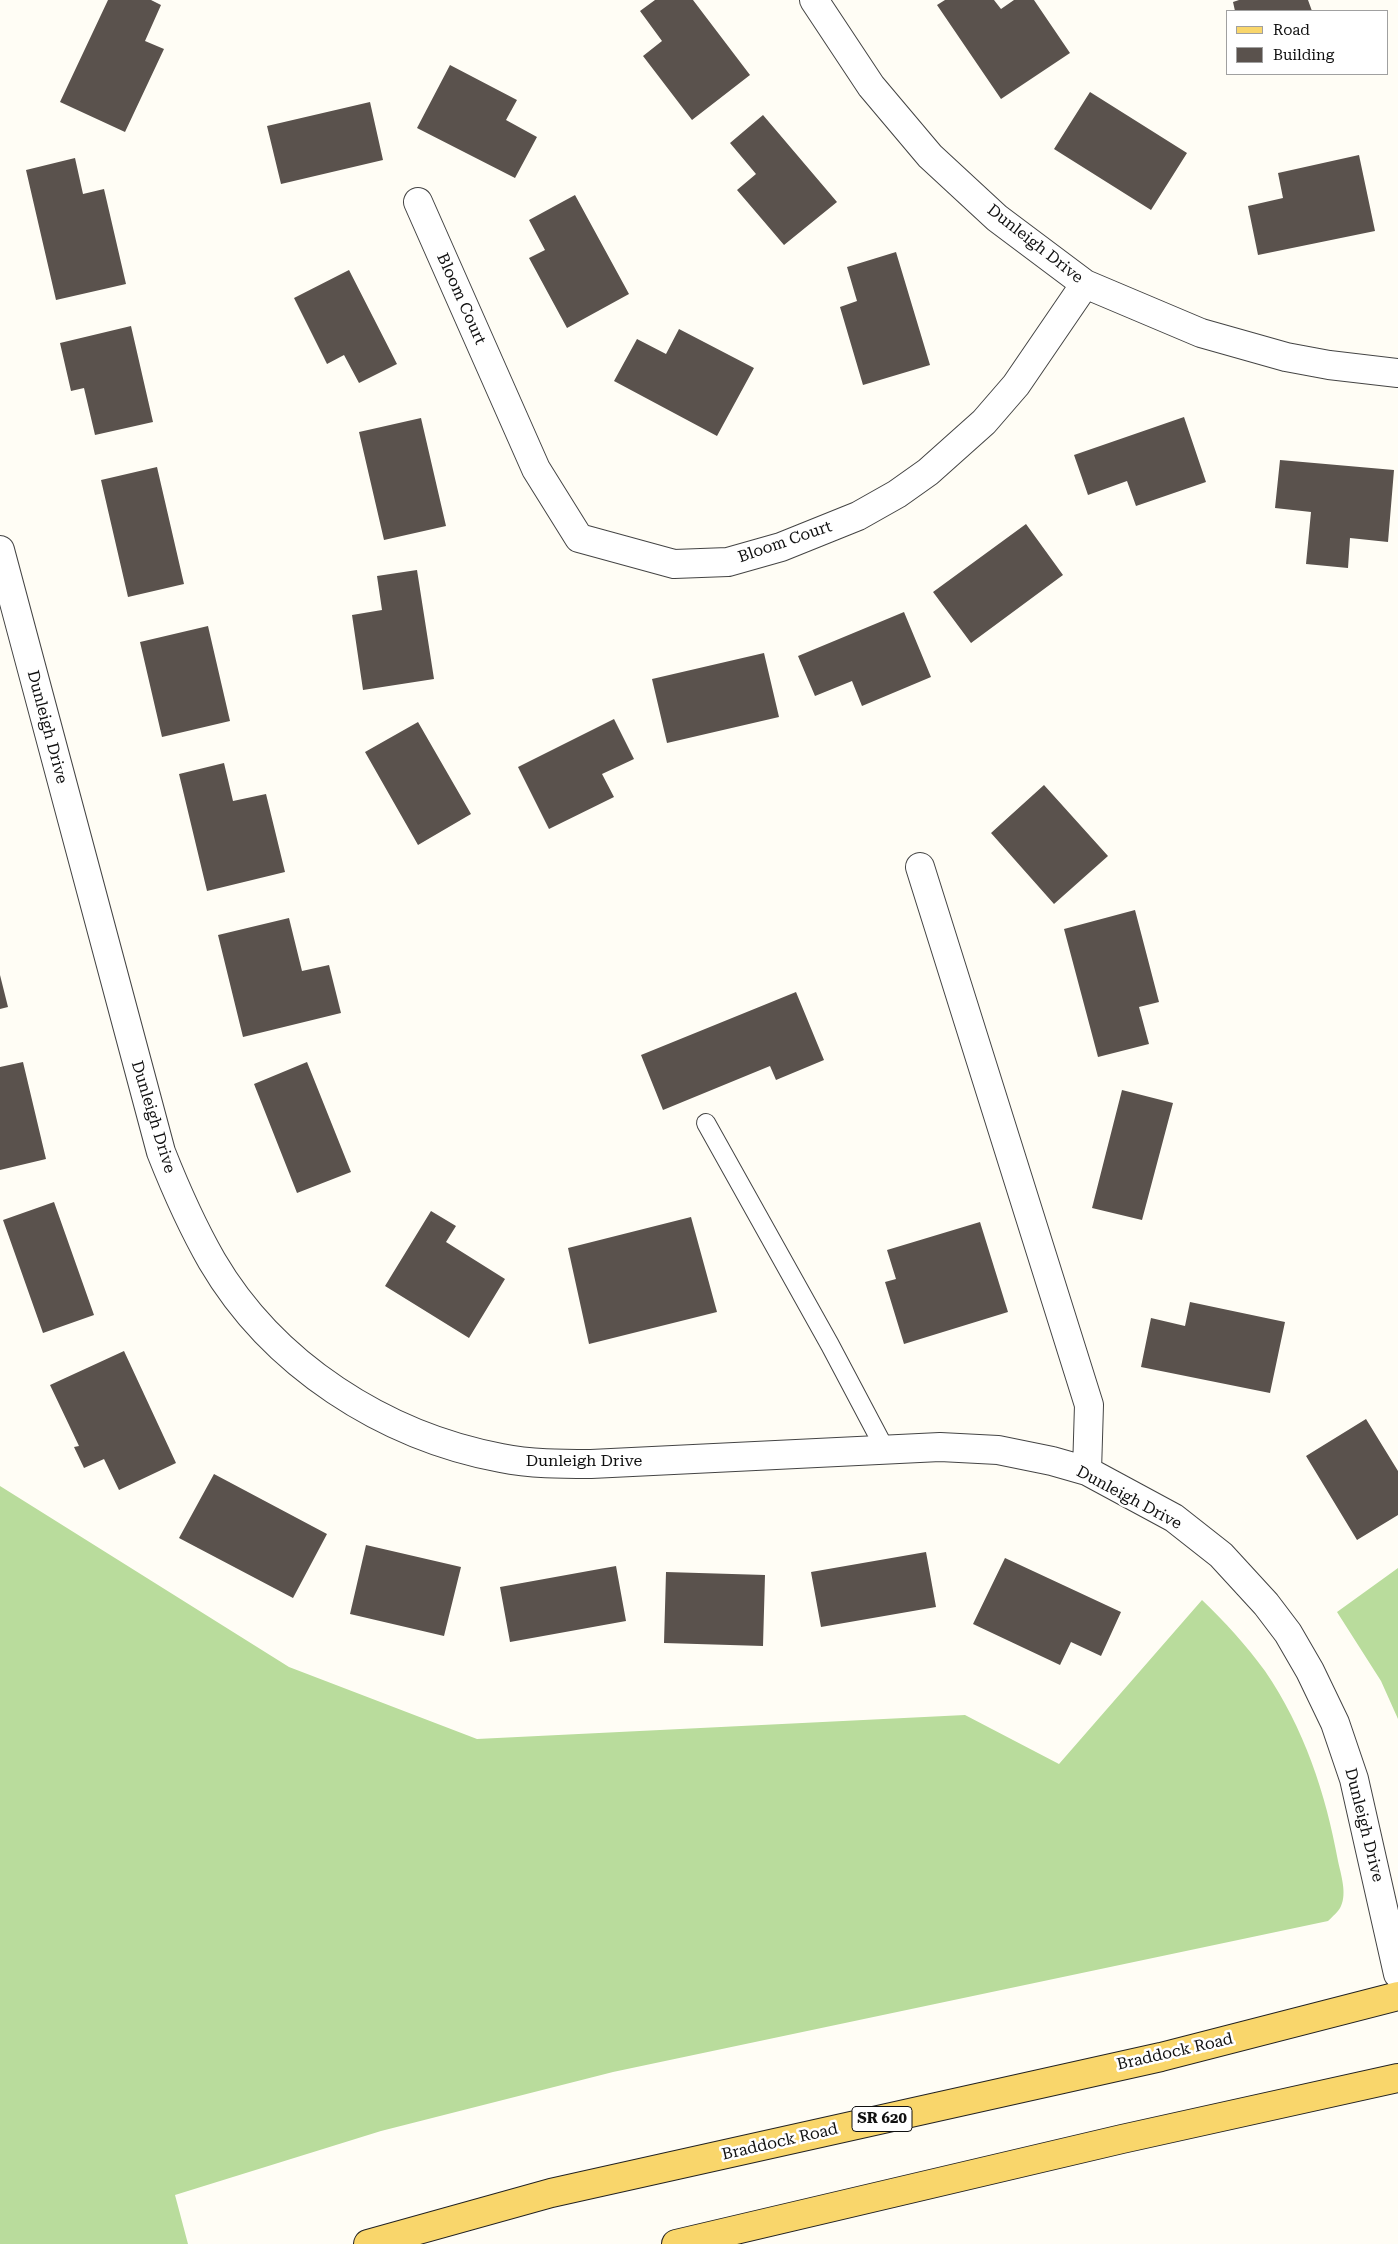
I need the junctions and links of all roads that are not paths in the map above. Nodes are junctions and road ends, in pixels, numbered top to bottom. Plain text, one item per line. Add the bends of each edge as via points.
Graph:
1 (814, 0) edge
2 (418, 202) dead end
3 (1085, 284) junction
4 (1398, 373) edge
5 (0, 550) edge
6 (920, 867) dead end
7 (706, 1122) dead end
8 (885, 1449) junction
9 (1087, 1471) junction
10 (1398, 1974) edge
11 (1398, 1996) edge
12 (1398, 2078) edge
13 (368, 2244) edge
14 (676, 2244) edge

1 - 3 street, Dunleigh Drive via 870,86 930,156 997,218
2 - 3 street, Bloom Court via 536,469 579,538 674,564 728,562 781,548 858,516 897,494 928,472 984,422 1016,385
3 - 4 street, Dunleigh Drive via 1201,333 1286,357
5 - 8 street, Dunleigh Drive via 161,1152 183,1207 213,1263 250,1313 291,1356 339,1394 389,1421 422,1436 502,1458 546,1464 591,1464
6 - 9 street via 1089,1405
7 - 8 lane
8 - 9 street, Dunleigh Drive via 998,1450
9 - 10 street, Dunleigh Drive via 1174,1518 1221,1555 1266,1604 1288,1634 1335,1724 1351,1770
11 - 13 main road, Braddock Road / SR 620 via 1161,2056 551,2193
12 - 14 main road

